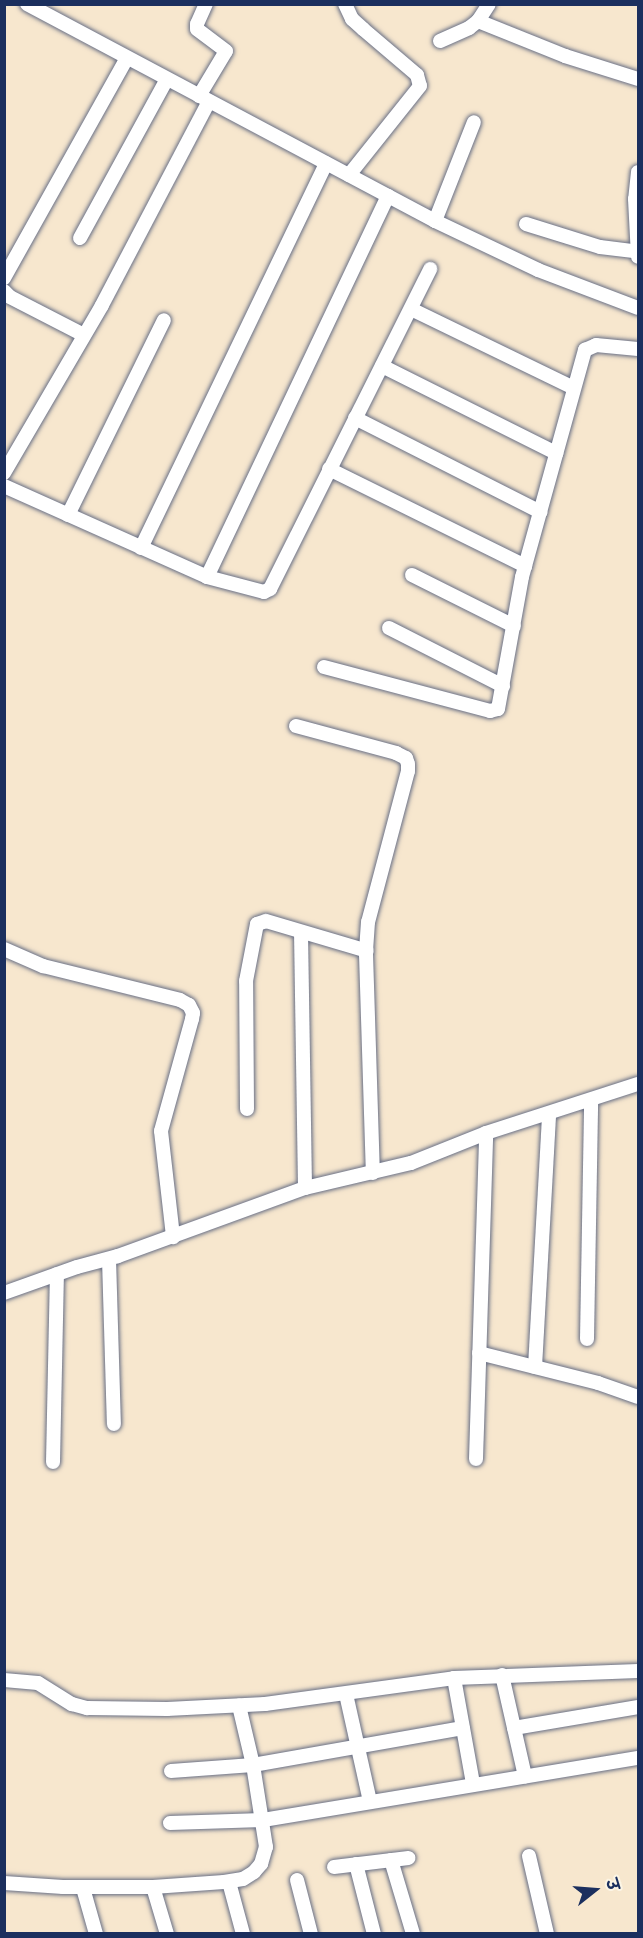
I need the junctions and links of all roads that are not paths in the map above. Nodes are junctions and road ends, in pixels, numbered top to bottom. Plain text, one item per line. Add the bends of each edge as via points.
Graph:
1 (27, 4) edge
2 (206, 4) edge
3 (345, 4) edge
4 (489, 4) edge
5 (478, 21) junction
6 (440, 41) dead end
7 (127, 58) junction
8 (167, 79) junction
9 (639, 79) edge
10 (204, 99) junction
11 (474, 122) dead end
12 (326, 163) junction
13 (639, 172) edge
14 (349, 175) junction
15 (388, 196) junction
16 (435, 221) junction
17 (526, 224) dead end
18 (80, 238) dead end
19 (638, 252) edge
20 (639, 258) edge
21 (430, 269) dead end
22 (4, 278) edge
23 (4, 291) edge
24 (639, 308) edge
25 (411, 309) junction
26 (164, 320) dead end
27 (84, 335) junction
28 (639, 349) edge
29 (382, 366) junction
30 (574, 388) junction
31 (355, 418) junction
32 (556, 453) junction
33 (329, 469) junction
34 (4, 472) edge
35 (4, 486) edge
36 (540, 512) junction
37 (68, 515) junction
38 (141, 548) junction
39 (525, 566) junction
40 (412, 576) dead end
41 (207, 577) junction
42 (514, 626) junction
43 (389, 628) dead end
44 (324, 668) dead end
45 (503, 686) junction
46 (296, 726) dead end
47 (301, 932) junction
48 (4, 949) edge
49 (366, 951) junction
50 (639, 1084) edge
51 (591, 1100) junction
52 (247, 1109) dead end
53 (549, 1114) junction
54 (486, 1133) junction
55 (374, 1173) junction
56 (305, 1188) junction
57 (173, 1237) junction
58 (109, 1259) junction
59 (57, 1274) junction
60 (4, 1293) edge
61 (587, 1339) dead end
62 (479, 1353) junction
63 (535, 1367) junction
64 (639, 1398) edge
65 (114, 1424) dead end
66 (476, 1459) dead end
67 (52, 1462) dead end
68 (639, 1671) edge
69 (502, 1675) junction
70 (454, 1678) junction
71 (4, 1680) edge
72 (346, 1694) junction
73 (239, 1706) junction
74 (639, 1707) edge
75 (463, 1728) junction
76 (514, 1728) junction
77 (358, 1747) junction
78 (639, 1758) edge
79 (252, 1765) junction
80 (171, 1771) dead end
81 (525, 1776) junction
82 (473, 1784) junction
83 (370, 1801) junction
84 (263, 1820) junction
85 (170, 1823) dead end
86 (529, 1856) dead end
87 (408, 1858) dead end
88 (392, 1860) junction
89 (356, 1864) junction
90 (334, 1867) dead end
91 (297, 1880) dead end
92 (229, 1882) junction
93 (4, 1883) edge
94 (153, 1887) junction
95 (83, 1888) junction
96 (96, 1934) edge
97 (167, 1934) edge
98 (243, 1934) edge
99 (311, 1934) edge
100 (374, 1934) edge
101 (413, 1934) edge
102 (547, 1934) edge

1 - 7 street
2 - 10 street via 197,29 226,51
3 - 14 street via 352,19 417,75 420,86
4 - 5 street
5 - 6 street
5 - 9 street via 565,56
7 - 8 street
7 - 22 street
8 - 10 street
8 - 18 street
10 - 12 street
10 - 27 street
11 - 16 street
12 - 14 street
12 - 38 street
13 - 19 street via 635,199
14 - 15 street
15 - 16 street
15 - 41 street
16 - 24 street via 538,270
17 - 19 street via 600,247
19 - 20 street
21 - 25 street
23 - 27 street
25 - 29 street
25 - 30 street
26 - 37 street
27 - 34 street
28 - 30 street via 591,346 585,350
29 - 31 street
29 - 32 street
30 - 32 street
31 - 33 street
31 - 36 street
32 - 36 street
33 - 39 street
33 - 41 street via 270,589 257,592
35 - 37 street
36 - 39 street
37 - 38 street
38 - 41 street
39 - 42 street
40 - 42 street
42 - 45 street
43 - 45 street
44 - 45 street via 495,712
46 - 49 street via 396,753 406,758 408,764 368,922
47 - 49 street
47 - 52 street via 266,921 257,924 246,981
47 - 56 street
48 - 57 street via 43,966 189,1005 193,1013 161,1131
49 - 55 street
50 - 51 street
51 - 53 street
51 - 61 street
53 - 54 street
53 - 63 street
54 - 55 street via 411,1163
54 - 62 street
55 - 56 street
56 - 57 street
57 - 58 street
58 - 59 street
58 - 65 street
59 - 60 street
59 - 67 street
62 - 63 street
62 - 66 street
63 - 64 street
68 - 69 street
69 - 70 street
69 - 76 street
70 - 72 street
70 - 75 street
71 - 73 street via 38,1683 72,1704 87,1708
72 - 73 street
72 - 77 street
73 - 79 street
74 - 76 street
75 - 77 street
75 - 82 street
76 - 81 street
77 - 79 street
77 - 83 street
78 - 81 street
79 - 80 street
79 - 84 street
81 - 82 street
82 - 83 street
83 - 84 street
84 - 85 street
84 - 92 street via 266,1847 261,1864 243,1880
86 - 102 street
87 - 88 street
88 - 89 street
88 - 101 street
89 - 90 street
89 - 100 street
91 - 99 street
92 - 94 street
92 - 98 street
93 - 95 street
94 - 95 street
94 - 97 street
95 - 96 street

